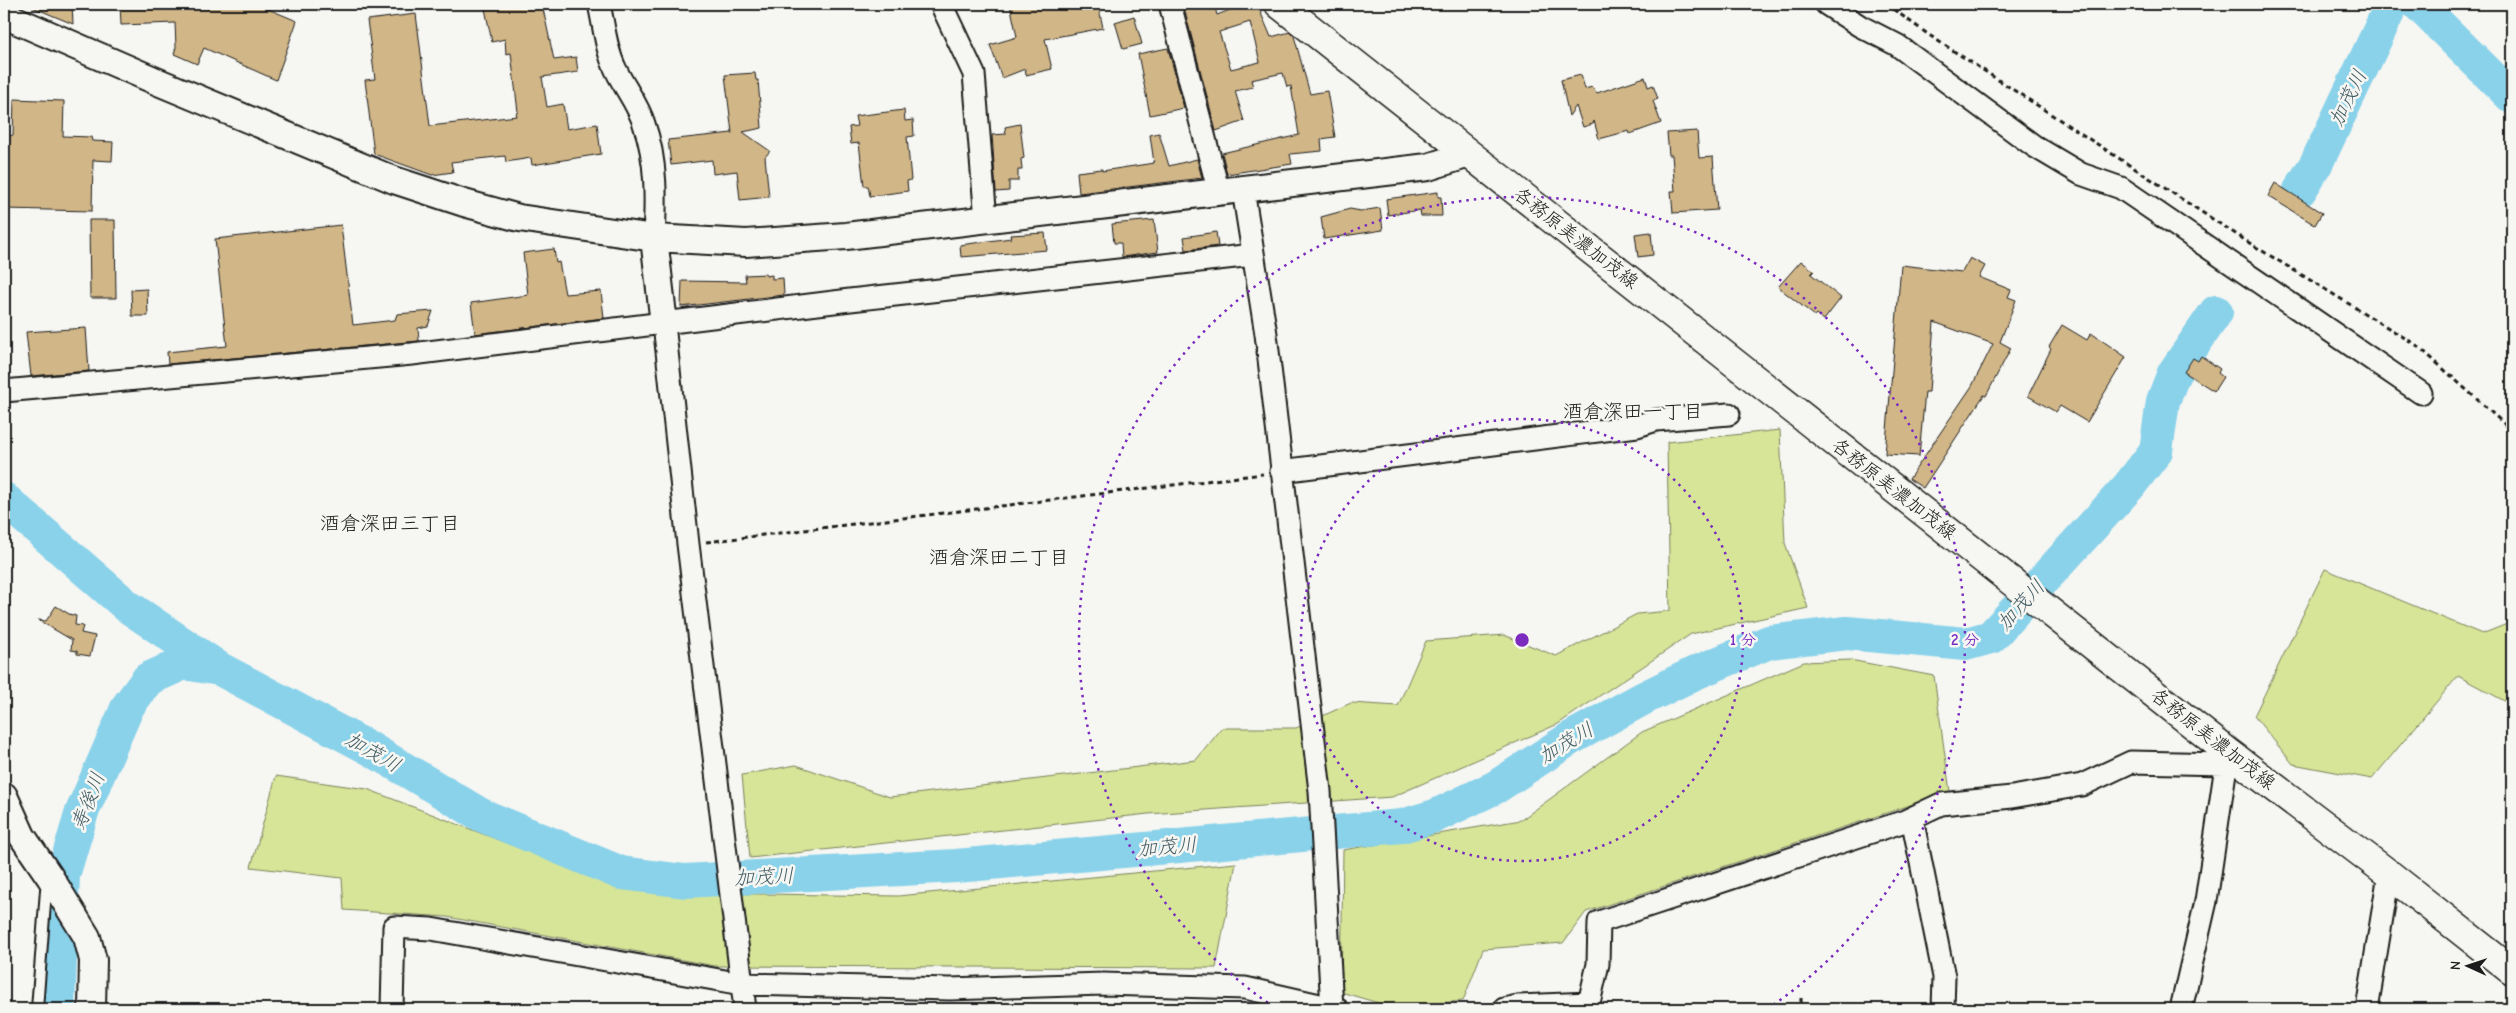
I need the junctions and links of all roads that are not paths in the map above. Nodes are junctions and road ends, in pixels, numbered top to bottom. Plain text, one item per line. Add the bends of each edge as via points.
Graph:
1 (599, 4) edge
2 (942, 4) edge
3 (1170, 4) edge
4 (1279, 4) edge
5 (1826, 4) edge
6 (4, 15) edge
7 (1469, 154) junction
8 (1231, 192) junction
9 (986, 220) junction
10 (654, 238) junction
11 (1253, 255) junction
12 (664, 324) junction
13 (4, 391) edge
14 (2421, 393) dead end
15 (1729, 414) dead end
16 (1281, 471) junction
17 (2227, 758) junction
18 (4, 796) edge
19 (1912, 818) junction
20 (2389, 874) junction
21 (50, 877) junction
22 (2512, 971) edge
23 (742, 984) junction
24 (37, 1009) edge
25 (92, 1009) edge
26 (392, 1009) edge
27 (745, 1009) edge
28 (1334, 1009) edge
29 (1504, 1009) edge
30 (1944, 1009) edge
31 (2181, 1009) edge
32 (2368, 1009) edge

1 - 10 street via 607,48 616,71 634,98 652,152 656,199
2 - 9 street via 974,74
3 - 8 street
4 - 7 main road, 各務原美濃加茂線
5 - 14 street via 1897,45 2034,146 2081,174 2121,188
6 - 10 street via 394,180 519,218
7 - 8 street via 1428,167
7 - 17 main road, 各務原美濃加茂線 via 2051,612
8 - 9 street
8 - 11 street
9 - 10 street via 846,236 746,243
10 - 12 street
11 - 12 street
11 - 16 street via 1266,334
12 - 13 street via 412,354
12 - 23 street
15 - 16 street via 1656,420 1636,426
16 - 28 street via 1320,791
17 - 19 street via 2132,762 2082,785 2012,797 1941,804
17 - 20 main road, 各務原美濃加茂線
17 - 31 street via 2206,901
18 - 21 street via 22,836
19 - 29 street via 1598,922 1598,964 1589,1003
19 - 30 street via 1944,977
20 - 22 main road, 各務原美濃加茂線
20 - 32 street
21 - 24 lane via 46,890
21 - 25 street via 87,937 93,960
23 - 26 street via 431,929 394,927
23 - 27 street
23 - 28 street via 950,989 1103,984 1244,988

